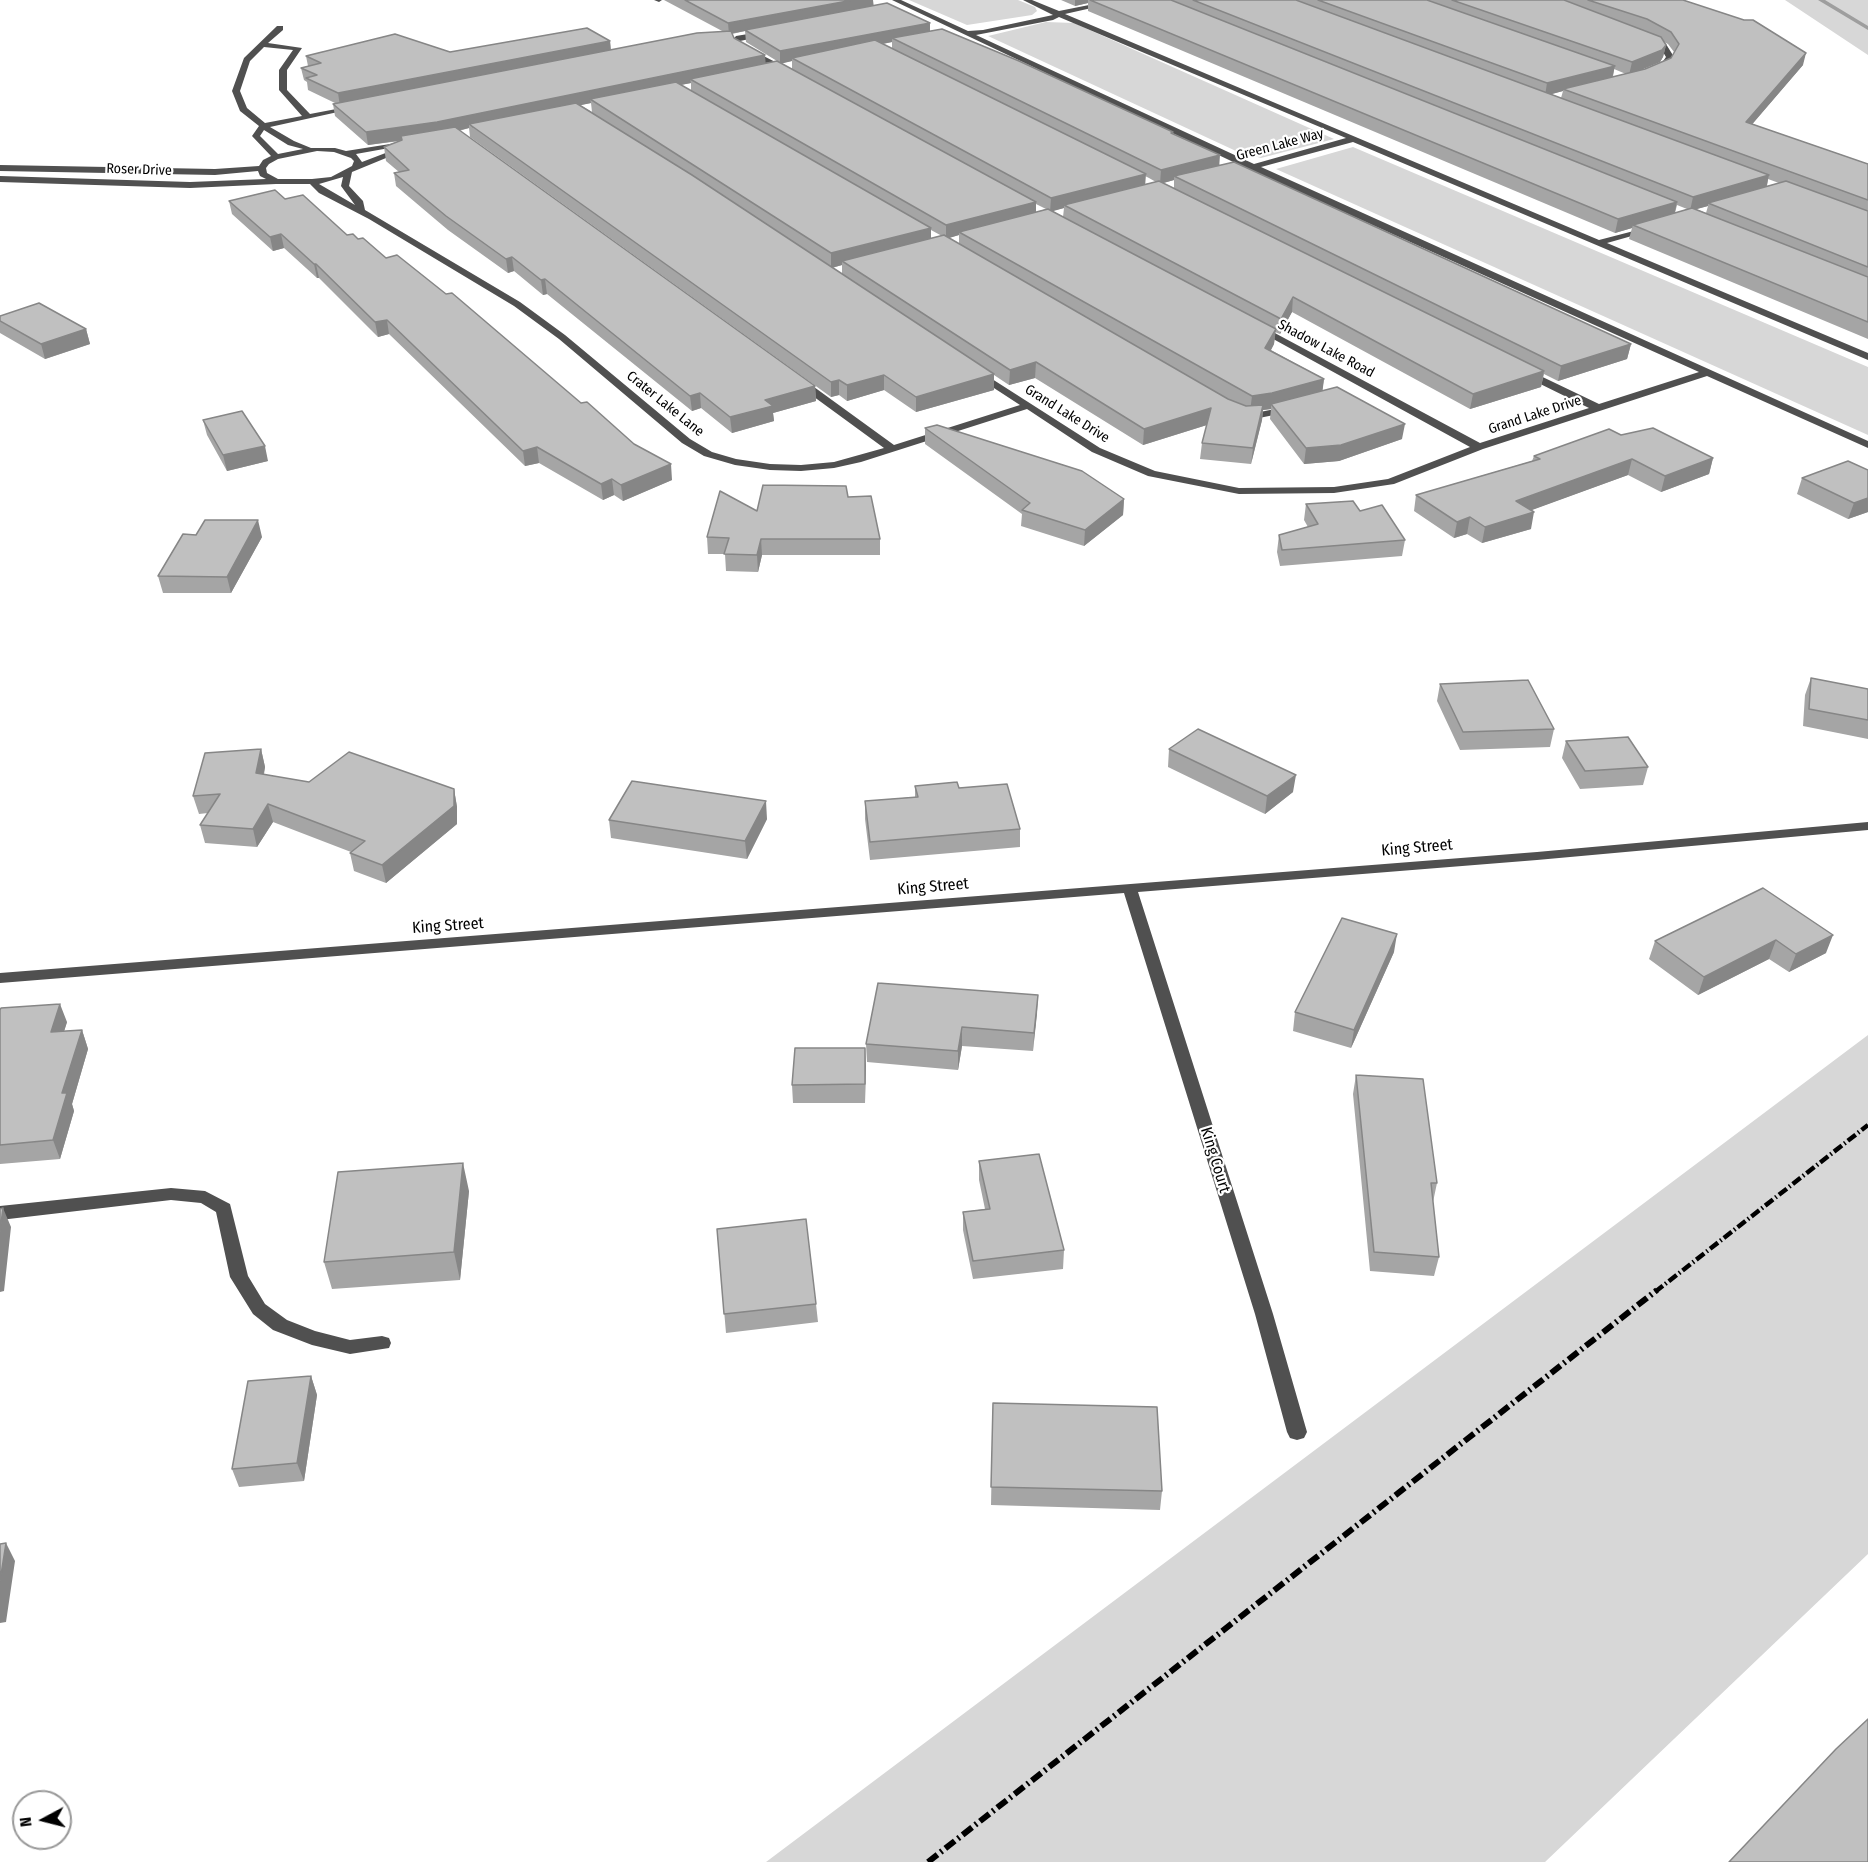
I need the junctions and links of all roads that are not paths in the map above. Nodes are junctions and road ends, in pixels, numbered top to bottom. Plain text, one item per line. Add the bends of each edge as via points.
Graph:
1 (1026, 0) edge
2 (1124, 0) edge
3 (896, 4) edge
4 (1058, 14) junction
5 (280, 28) dead end
6 (773, 32) edge
7 (966, 33) junction
8 (955, 34) edge
9 (1641, 35) edge
10 (739, 38) junction
11 (729, 39) edge
12 (262, 45) junction
13 (790, 70) edge
14 (1647, 74) edge
15 (365, 106) edge
16 (308, 117) junction
17 (263, 126) junction
18 (1353, 139) junction
19 (317, 149) junction
20 (347, 153) junction
21 (276, 157) junction
22 (1253, 166) junction
23 (0, 168) edge
24 (262, 168) junction
25 (352, 170) junction
26 (1233, 171) edge
27 (0, 179) edge
28 (276, 181) junction
29 (312, 182) junction
30 (362, 211) junction
31 (1655, 226) edge
32 (1598, 243) junction
33 (1248, 322) edge
34 (1868, 357) edge
35 (968, 366) edge
36 (1514, 366) edge
37 (1709, 372) junction
38 (790, 375) edge
39 (1304, 405) edge
40 (1028, 406) junction
41 (1600, 409) junction
42 (1232, 410) edge
43 (1868, 445) edge
44 (1479, 447) junction
45 (892, 449) junction
46 (1868, 826) edge
47 (1130, 889) junction
48 (0, 978) edge
49 (0, 1213) edge
50 (382, 1343) dead end
51 (1297, 1432) dead end

1 - 4 street
2 - 4 street
3 - 7 street
4 - 7 street
4 - 18 street
5 - 12 street
6 - 10 street
7 - 8 street
7 - 22 street
9 - 14 street via 1663,46 1670,57 1664,66
10 - 11 street
10 - 13 street via 739,46 775,69
12 - 16 street via 298,48 283,70 283,90
12 - 17 street via 247,60 236,91 243,109
15 - 16 street
16 - 17 street
17 - 19 street via 299,147
17 - 21 street via 256,136
18 - 22 street, Green Lake Way
18 - 32 street
19 - 20 street
19 - 21 street
20 - 25 street, Crater Lake Lane via 358,160
20 - 25 street via 418,143
21 - 24 street
22 - 26 street, Green Lake Way
22 - 37 street
23 - 24 street, Roser Drive via 215,172
24 - 28 street via 265,176
25 - 29 street, Roser Drive
25 - 30 street, Crater Lake Lane via 345,186 359,201
27 - 28 street, Roser Drive via 190,185
28 - 29 street, Roser Drive
29 - 30 street, Crater Lake Lane
30 - 45 street, Crater Lake Lane via 517,304 686,441 708,454 735,462 801,468 834,465
31 - 32 street
32 - 34 street
33 - 44 street, Shadow Lake Road via 1363,388
35 - 40 street, Grand Lake Drive
36 - 41 street
37 - 41 street, Grand Lake Drive
37 - 43 street
38 - 45 street
39 - 42 street via 1249,417
40 - 44 street, Grand Lake Drive via 1096,450 1152,474 1239,491 1334,490 1390,482
40 - 45 street, Crater Lake Lane
41 - 44 street, Grand Lake Drive
46 - 47 street, King Street
47 - 48 street, King Street
47 - 51 street, King Court via 1264,1314
49 - 50 street via 171,1194 205,1197 224,1209 239,1277 259,1309 280,1325 312,1338 350,1347

